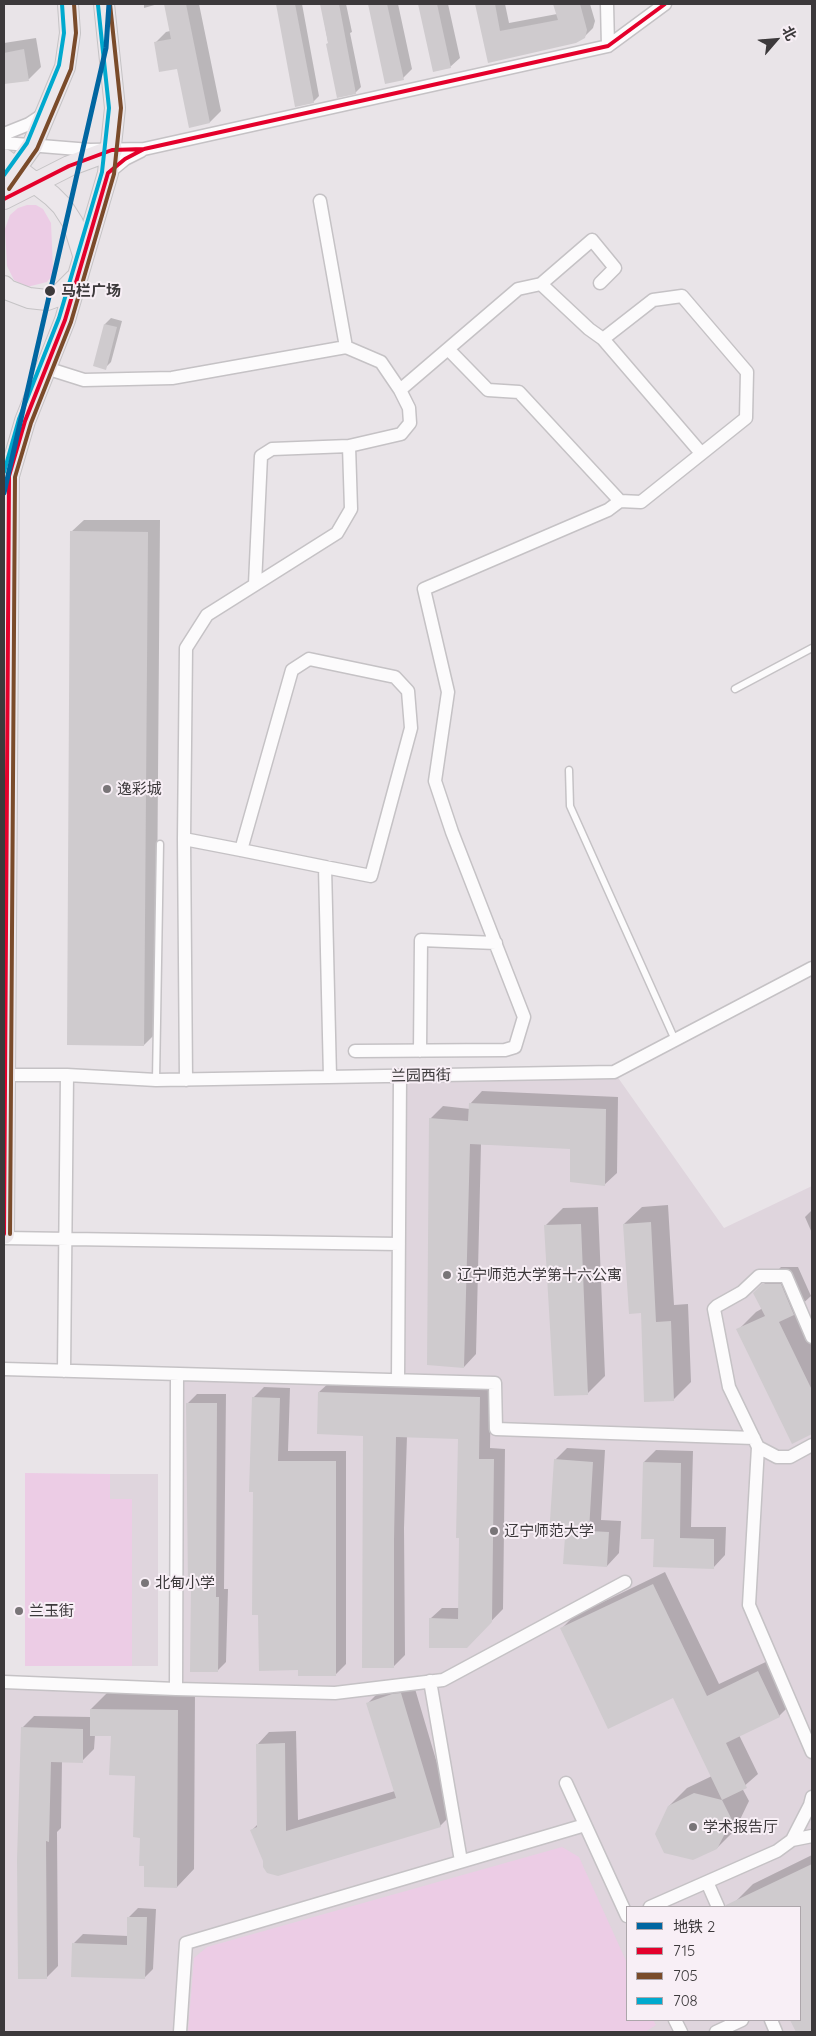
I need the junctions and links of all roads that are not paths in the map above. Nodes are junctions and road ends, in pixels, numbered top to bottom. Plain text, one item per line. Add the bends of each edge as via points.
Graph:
1 (68, 4) edge
2 (104, 4) edge
3 (607, 4) edge
4 (665, 4) edge
5 (608, 46) junction
6 (46, 112) junction
7 (4, 134) edge
8 (4, 143) edge
9 (32, 146) junction
10 (144, 149) junction
11 (112, 150) junction
12 (10, 164) edge
13 (108, 173) junction
14 (34, 183) junction
15 (4, 185) edge
16 (4, 199) edge
17 (320, 201) dead end
18 (83, 255) junction
19 (76, 277) junction
20 (600, 283) dead end
21 (541, 284) junction
22 (4, 286) edge
23 (603, 339) junction
24 (346, 347) junction
25 (448, 349) junction
26 (46, 368) junction
27 (400, 390) junction
28 (349, 446) junction
29 (701, 453) junction
30 (620, 501) junction
31 (255, 584) junction
32 (812, 648) edge
33 (735, 689) dead end
34 (569, 770) dead end
35 (184, 839) junction
36 (160, 844) dead end
37 (241, 850) junction
38 (326, 867) junction
39 (496, 943) junction
40 (812, 968) edge
41 (675, 1040) junction
42 (420, 1050) junction
43 (355, 1051) dead end
44 (4, 1075) edge
45 (67, 1076) junction
46 (400, 1076) junction
47 (330, 1077) junction
48 (156, 1080) junction
49 (186, 1080) junction
50 (4, 1234) edge
51 (4, 1238) edge
52 (66, 1238) junction
53 (399, 1244) junction
54 (812, 1337) edge
55 (4, 1369) edge
56 (64, 1371) junction
57 (177, 1374) junction
58 (398, 1380) junction
59 (756, 1442) junction
60 (812, 1445) edge
61 (625, 1582) dead end
62 (430, 1681) junction
63 (4, 1682) edge
64 (176, 1689) junction
65 (812, 1752) edge
66 (566, 1783) dead end
67 (812, 1797) edge
68 (585, 1825) junction
69 (812, 1836) edge
70 (792, 1840) junction
71 (461, 1861) junction
72 (707, 1882) junction
73 (652, 1906) edge
74 (718, 1906) edge
75 (626, 1914) edge
76 (740, 2021) edge
77 (180, 2032) edge
78 (716, 2032) edge

1 - 6 main road via 70,33 65,67
2 - 11 main road via 115,108
3 - 5 street
4 - 5 street
5 - 10 street
6 - 7 street via 29,124
6 - 9 main road
8 - 9 street
9 - 11 street
9 - 12 main road
10 - 11 street
10 - 13 street
11 - 13 main road
11 - 14 main road
12 - 14 main road
12 - 15 main road
13 - 18 main road
14 - 16 main road
14 - 18 main road via 62,206 73,223
17 - 24 street
18 - 19 main road
19 - 22 main road via 58,296 47,300 29,298
19 - 26 main road via 65,320
20 - 21 street via 615,268 592,240
21 - 23 street
21 - 25 street via 518,289
23 - 29 street
23 - 29 street via 653,300 682,296 747,372 746,418
24 - 26 street via 172,378 84,380
24 - 27 street via 381,362
25 - 27 street
25 - 30 street via 488,390 519,392
26 - 44 main road via 25,421 9,476
27 - 28 street via 409,408 410,423 401,434
28 - 31 street via 351,509 337,533
28 - 31 street via 272,449 261,456
29 - 30 street via 641,502
30 - 39 street via 608,510 424,589 448,692 435,782
31 - 35 street via 207,615 186,648
32 - 33 lane
34 - 41 lane via 570,806
35 - 37 street
35 - 49 street
36 - 48 lane
37 - 38 street
37 - 38 street via 292,670 308,659 395,677 408,691 411,728 371,876
38 - 47 street
39 - 42 street via 421,940
39 - 42 street via 524,1017 515,1047 505,1050
40 - 41 street, 兰园西街
41 - 46 street, 兰园西街 via 614,1072
42 - 43 street
44 - 45 street, 兰园西街
44 - 50 main road
45 - 48 street, 兰园西街
45 - 52 street
46 - 47 street, 兰园西街
46 - 53 street
47 - 49 street, 兰园西街
48 - 49 street, 兰园西街
51 - 52 street
52 - 53 street
52 - 56 street
53 - 58 street
54 - 59 street via 786,1276 759,1276 742,1292 714,1309 729,1387
55 - 56 street
56 - 57 street
57 - 58 street
57 - 64 street
58 - 59 street via 495,1383 496,1429
59 - 60 street via 777,1457 790,1457
59 - 65 street via 749,1604
61 - 62 street via 443,1680
62 - 64 street via 335,1692
62 - 71 street
63 - 64 street
66 - 68 street
67 - 70 street
68 - 71 street
68 - 75 street
69 - 70 street
70 - 72 street
71 - 77 street via 186,1943
72 - 73 street
72 - 74 street
76 - 78 street

